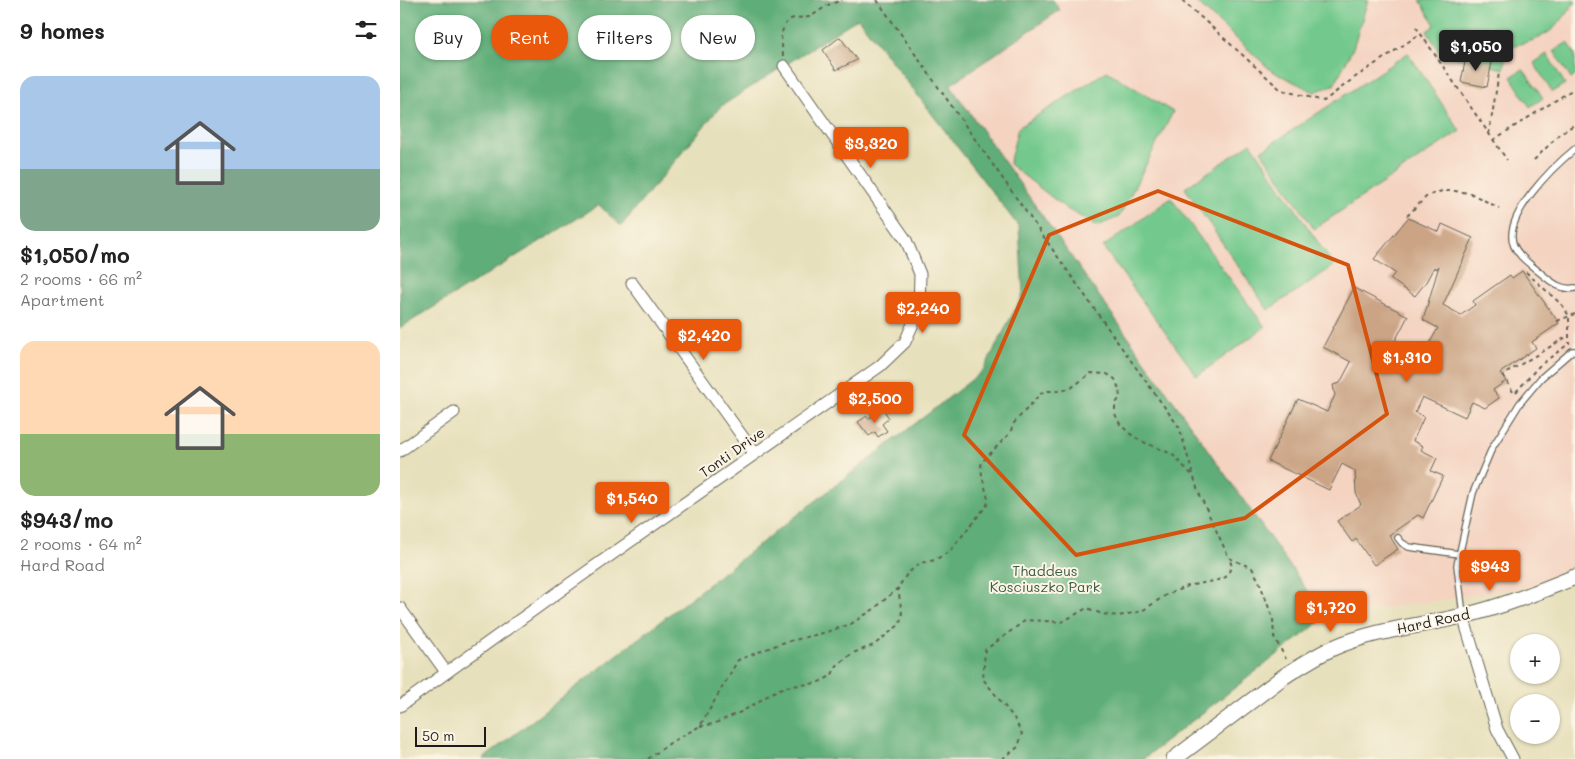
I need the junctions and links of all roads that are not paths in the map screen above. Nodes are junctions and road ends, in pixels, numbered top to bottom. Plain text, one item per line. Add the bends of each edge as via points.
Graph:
1 (784, 66) road end
2 (1575, 149) edge
3 (632, 283) dead end
4 (1575, 288) edge
5 (1574, 351) edge
6 (454, 412) dead end
7 (400, 451) edge
8 (755, 454) junction
9 (1398, 538) dead end
10 (1459, 554) junction
11 (1575, 577) edge
12 (400, 608) edge
13 (1463, 616) junction
14 (446, 672) junction
15 (400, 706) edge
16 (1174, 759) edge
17 (1513, 759) edge

1 - 8 street, Tonti Drive via 906,240 920,274 919,310 905,342 880,366
2 - 4 lane via 1537,187 1519,212 1511,236 1520,256 1526,261 1560,287
3 - 8 street
5 - 10 lane via 1541,378 1520,403 1492,448 1473,493
6 - 7 street
8 - 14 street, Tonti Drive
9 - 10 lane via 1409,547
10 - 13 lane via 1456,565
11 - 13 main road, Hard Road
12 - 14 street
13 - 16 main road, Hard Road via 1356,639 1325,652 1284,677
13 - 17 street via 1497,729
14 - 15 street, Tonti Drive

